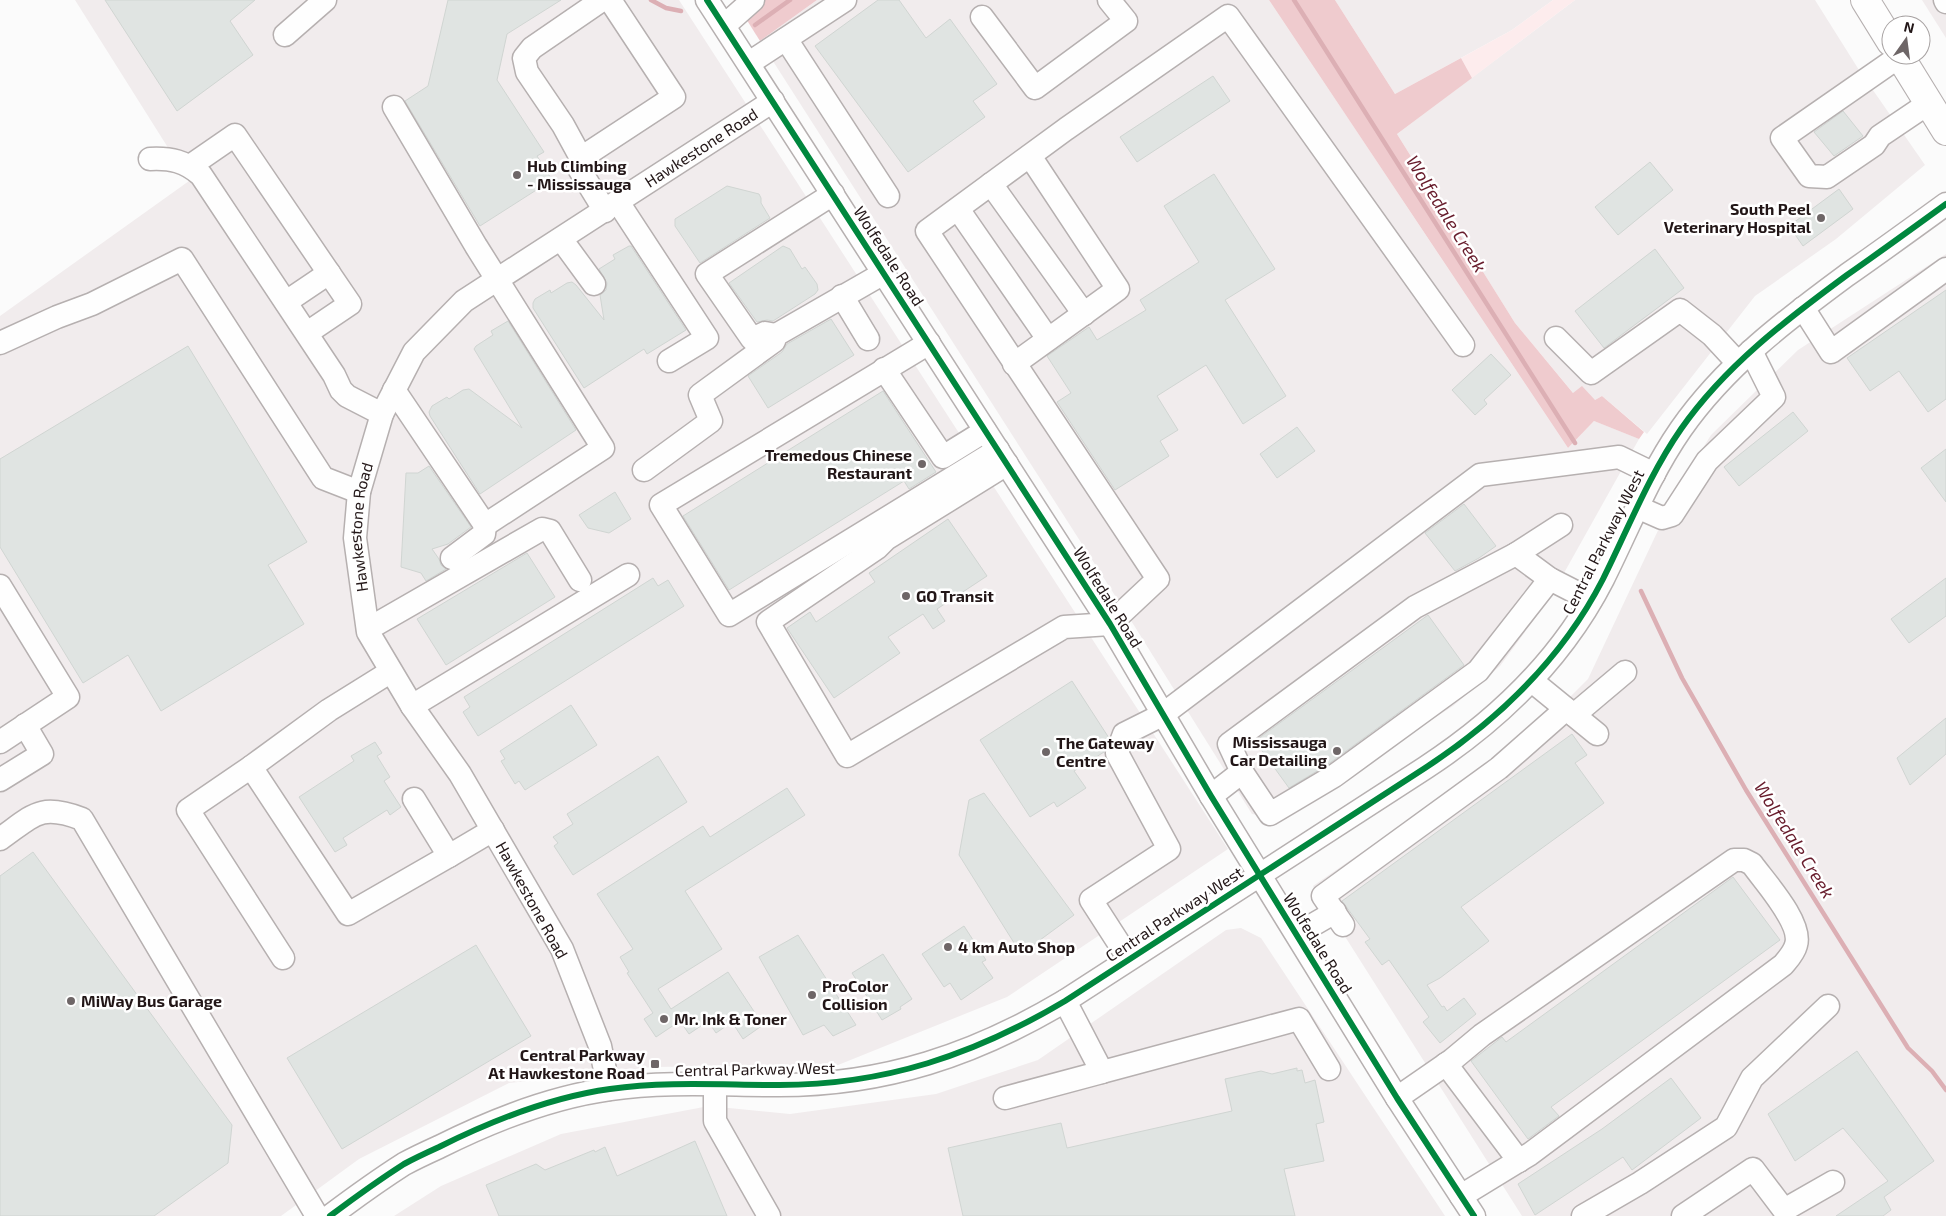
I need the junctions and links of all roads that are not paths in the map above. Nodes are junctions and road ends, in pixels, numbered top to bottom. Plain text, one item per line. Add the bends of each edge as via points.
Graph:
1 (325, 0) edge
2 (602, 0) edge
3 (610, 0) edge
4 (707, 0) edge
5 (753, 0) edge
6 (845, 0) edge
7 (1109, 0) edge
8 (1865, 0) edge
9 (982, 17) dead end
10 (725, 25) junction
11 (1881, 26) edge
12 (285, 35) dead end
13 (786, 39) junction
14 (749, 63) junction
15 (1881, 63) edge
16 (1906, 65) edge
17 (773, 101) junction
18 (1929, 103) junction
19 (394, 107) dead end
20 (1946, 131) edge
21 (1030, 156) junction
22 (581, 158) junction
23 (150, 159) dead end
24 (190, 166) junction
25 (991, 184) junction
26 (833, 194) junction
27 (888, 196) dead end
28 (1946, 204) edge
29 (612, 206) junction
30 (958, 209) junction
31 (562, 239) junction
32 (1946, 269) edge
33 (328, 273) junction
34 (884, 273) junction
35 (499, 280) junction
36 (594, 284) dead end
37 (842, 296) junction
38 (286, 302) junction
39 (1803, 308) junction
40 (1084, 314) junction
41 (306, 333) junction
42 (776, 335) junction
43 (1556, 338) dead end
44 (868, 339) dead end
45 (1048, 340) junction
46 (0, 343) edge
47 (929, 343) junction
48 (1463, 345) dead end
49 (1744, 357) junction
50 (669, 361) dead end
51 (1014, 364) junction
52 (884, 368) junction
53 (394, 390) junction
54 (382, 414) junction
55 (985, 430) junction
56 (1002, 457) junction
57 (644, 470) dead end
58 (1654, 474) junction
59 (359, 492) junction
60 (1638, 507) junction
61 (485, 525) junction
62 (1561, 525) dead end
63 (1516, 554) junction
64 (452, 558) dead end
65 (628, 575) dead end
66 (1550, 579) junction
67 (580, 580) dead end
68 (0, 586) edge
69 (1591, 600) junction
70 (1110, 624) junction
71 (368, 629) junction
72 (390, 672) junction
73 (1625, 672) dead end
74 (1532, 681) junction
75 (412, 706) junction
76 (1570, 712) junction
77 (1162, 715) junction
78 (25, 725) junction
79 (1597, 734) dead end
80 (0, 742) edge
81 (251, 767) junction
82 (1242, 772) junction
83 (0, 780) edge
84 (1211, 796) junction
85 (414, 799) dead end
86 (493, 830) junction
87 (0, 839) edge
88 (449, 856) junction
89 (1260, 875) junction
90 (1297, 934) junction
91 (283, 958) dead end
92 (1129, 959) junction
93 (1065, 1000) junction
94 (1828, 1006) dead end
95 (1446, 1064) junction
96 (1329, 1069) dead end
97 (1102, 1072) junction
98 (715, 1083) junction
99 (609, 1089) junction
100 (1005, 1098) dead end
101 (1397, 1098) junction
102 (1519, 1161) junction
103 (1833, 1182) dead end
104 (1461, 1196) junction
105 (317, 1216) edge
106 (330, 1216) edge
107 (769, 1216) edge
108 (1474, 1216) edge
109 (1583, 1216) edge
110 (1683, 1216) edge

1 - 12 street
2 - 22 street via 532,48 524,58 527,72
3 - 22 street via 674,97
4 - 10 street, Wolfedale Road
5 - 10 street
6 - 13 street
7 - 9 street via 1126,21 1034,88
8 - 11 main road
10 - 14 street, Wolfedale Road
13 - 14 street
13 - 27 street
14 - 17 street, Wolfedale Road
15 - 18 street via 1782,138 1809,176 1827,177
16 - 18 main road
17 - 26 street, Wolfedale Road
17 - 29 street, Hawkestone Road
18 - 20 main road
19 - 35 street
21 - 25 street
21 - 40 street via 1118,289
21 - 48 street via 1228,16
22 - 29 street via 578,168
23 - 24 street via 172,159
24 - 33 street via 235,135
24 - 38 street via 201,175
25 - 30 street
25 - 40 street
26 - 34 street, Wolfedale Road
26 - 42 street via 707,274 752,340 765,334
28 - 39 street, Central Parkway West
29 - 31 street, Hawkestone Road
29 - 50 street via 707,338
30 - 45 street
30 - 51 street via 927,231
31 - 35 street, Hawkestone Road
31 - 36 street
32 - 39 street via 1830,352
33 - 38 street
33 - 41 street via 350,304
34 - 37 street
34 - 47 street, Wolfedale Road
35 - 53 street, Hawkestone Road via 464,301 414,352
35 - 61 street via 603,448
37 - 42 street
37 - 44 street
38 - 41 street
39 - 49 street, Central Parkway West
40 - 45 street
41 - 54 street via 341,390
42 - 57 street via 774,341 700,395 711,421
43 - 49 street via 1591,374 1680,310
45 - 51 street
46 - 59 street via 57,316 92,304 182,259 323,478
47 - 52 street
47 - 55 street, Wolfedale Road
49 - 58 street, Central Parkway West via 1680,429
49 - 60 street via 1774,397 1707,461 1672,515 1662,518
51 - 70 street via 1158,579
52 - 55 street via 943,457
52 - 56 street via 661,505 729,615
53 - 54 street, Hawkestone Road
53 - 61 street
54 - 59 street, Hawkestone Road
55 - 56 street, Wolfedale Road
56 - 70 street, Wolfedale Road
56 - 70 street via 768,622 847,756 1064,627
58 - 60 street, Central Parkway West
58 - 77 street via 1618,457 1480,474
59 - 71 street, Hawkestone Road via 355,538
60 - 69 street, Central Parkway West
61 - 64 street via 484,534
62 - 63 street
63 - 66 street
63 - 82 street via 1415,606 1229,744
65 - 75 street
66 - 69 street
66 - 82 street via 1478,671 1334,776 1270,814
67 - 71 street via 550,530 542,529
68 - 78 street via 68,698
69 - 74 street, Central Parkway West via 1550,661
70 - 77 street, Wolfedale Road
71 - 72 street, Hawkestone Road
72 - 75 street, Hawkestone Road
72 - 81 street via 328,710
73 - 76 street
74 - 76 street
74 - 89 street, Central Parkway West via 1460,746
75 - 86 street, Hawkestone Road via 460,774
76 - 79 street
76 - 90 street via 1323,896 1339,918
77 - 84 street, Wolfedale Road
77 - 92 street via 1124,734 1117,753 1169,849 1091,900
78 - 80 street
78 - 83 street via 42,754
81 - 88 street via 348,914
81 - 91 street via 188,810
82 - 84 street
84 - 89 street, Wolfedale Road
85 - 88 street
86 - 88 street
86 - 99 street, Hawkestone Road via 562,949 600,1046
87 - 105 street via 42,811 61,812 82,820
89 - 90 street, Wolfedale Road
89 - 92 street, Central Parkway West
90 - 101 street, Wolfedale Road
92 - 93 street, Central Parkway West
93 - 97 street
93 - 98 street, Central Parkway West via 1034,1019 957,1054 883,1076 832,1083
94 - 109 street via 1752,1078 1726,1127
95 - 101 street
95 - 102 street
95 - 102 street via 1482,1035 1734,860 1752,864 1794,922 1797,943 1792,955 1783,965
96 - 97 street via 1299,1020
97 - 100 street
98 - 99 street, Central Parkway West
98 - 107 street via 715,1120
99 - 106 street, Central Parkway West via 545,1104 476,1128 406,1164
101 - 104 street, Wolfedale Road
102 - 104 street
103 - 110 street via 1784,1210 1752,1169
104 - 108 street, Wolfedale Road

